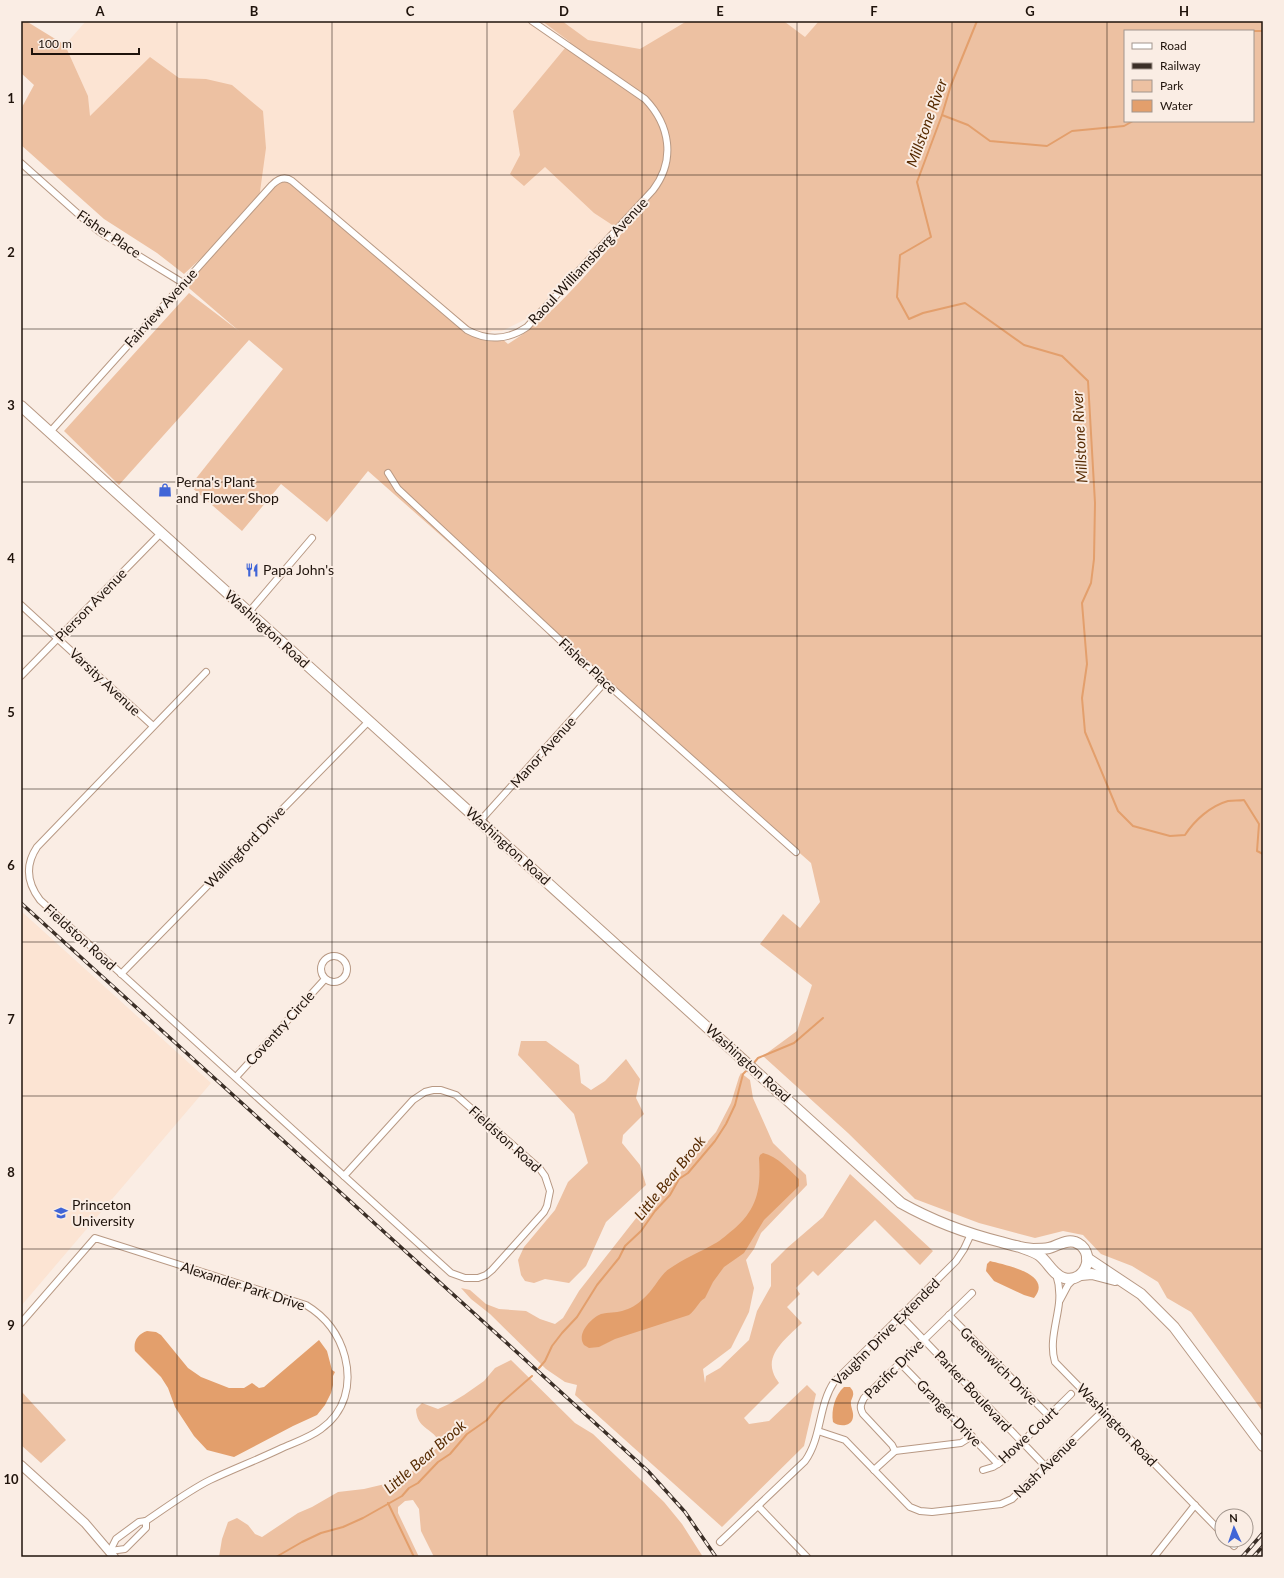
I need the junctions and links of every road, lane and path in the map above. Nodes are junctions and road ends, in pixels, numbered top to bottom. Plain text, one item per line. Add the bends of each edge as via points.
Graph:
1 (532, 21) edge
2 (21, 163) edge
3 (272, 185) joint
4 (183, 283) junction
5 (21, 406) edge
6 (50, 432) junction
7 (388, 473) dead end
8 (161, 533) junction
9 (312, 538) dead end
10 (21, 605) edge
11 (249, 612) junction
12 (58, 639) junction
13 (206, 672) dead end
14 (21, 676) edge
15 (605, 682) junction
16 (369, 721) junction
17 (153, 726) junction
18 (480, 821) junction
19 (796, 852) dead end
20 (121, 974) junction
21 (325, 979) junction
22 (236, 1077) junction
23 (344, 1176) junction
24 (971, 1234) junction
25 (1017, 1246) junction
26 (1056, 1246) junction
27 (1087, 1258) junction
28 (1054, 1272) junction
29 (1078, 1276) junction
30 (1127, 1284) junction
31 (972, 1293) dead end
32 (1060, 1301) junction
33 (900, 1315) junction
34 (949, 1315) junction
35 (21, 1323) edge
36 (924, 1339) junction
37 (900, 1363) junction
38 (1071, 1394) dead end
39 (1103, 1411) junction
40 (1049, 1416) junction
41 (818, 1431) junction
42 (972, 1436) junction
43 (1022, 1442) junction
44 (1263, 1446) edge
45 (895, 1451) junction
46 (998, 1464) junction
47 (21, 1465) edge
48 (1046, 1467) junction
49 (874, 1470) junction
50 (982, 1470) dead end
51 (1195, 1505) junction
52 (758, 1506) junction
53 (146, 1521) junction
54 (1214, 1525) edge
55 (720, 1542) dead end
56 (112, 1554) edge
57 (807, 1557) edge
58 (1154, 1557) edge

1 - 3 street, Raoul Williamsberg Avenue via 645,99 662,123 667,153 662,174 653,190 523,330 509,336 490,338 467,330 292,181 282,179
2 - 4 street, Fisher Place via 96,229
3 - 4 street, Fairview Avenue
4 - 6 street, Fairview Avenue
5 - 6 main road, Washington Road
6 - 8 main road, Washington Road
7 - 15 street, Fisher Place via 398,489
8 - 11 main road, Washington Road
8 - 12 street, Pierson Avenue
9 - 11 street
10 - 12 street, Varsity Avenue
11 - 16 main road, Washington Road
12 - 14 street, Pierson Avenue
12 - 17 street, Varsity Avenue
13 - 17 street, Fieldston Road
15 - 18 street, Manor Avenue
15 - 19 street, Fisher Place
16 - 18 main road, Washington Road
16 - 20 street, Wallingford Drive
17 - 20 street, Fieldston Road via 37,847 28,869 31,886 40,900
18 - 24 main road, Washington Road via 881,1186 902,1203 926,1217
20 - 22 street, Fieldston Road
21 - 21 street, Coventry Circle via 334,982 343,978 347,969 342,960 333,956 324,960 320,970
21 - 22 street, Coventry Circle
22 - 23 street, Fieldston Road
23 - 23 street, Fieldston Road via 451,1273 465,1278 478,1278 492,1270 544,1212 550,1198 548,1182 540,1169 456,1095 441,1090 425,1092 413,1100
24 - 25 main road, Washington Road
24 - 33 street, Vaughn Drive Extended via 956,1261
25 - 26 main road, Washington Road via 1047,1249
25 - 28 main road, Washington Road via 1038,1254
26 - 27 main road, Washington Road via 1067,1241 1073,1242 1083,1248
26 - 28 main road via 1050,1257
27 - 29 main road via 1087,1265
27 - 30 main road, Washington Road
28 - 29 main road via 1065,1279
28 - 32 street, Washington Road via 1059,1285
29 - 30 main road via 1092,1274
29 - 32 street, Washington Road via 1068,1286
30 - 44 main road, Washington Road via 1141,1294 1182,1336
31 - 34 street, Pacific Drive
32 - 39 street, Washington Road via 1052,1351 1055,1362
33 - 36 street, Parker Boulevard
33 - 41 street, Vaughn Drive Extended via 834,1382 826,1397
34 - 36 street, Pacific Drive
34 - 40 street, Greenwich Drive
35 - 53 street, Alexander Park Drive via 94,1238 297,1301 315,1310 335,1332 347,1365 348,1387 341,1406 328,1424 312,1435 197,1488
36 - 37 street, Pacific Drive
36 - 43 street, Parker Boulevard
37 - 42 street, Granger Drive
37 - 45 street, Pacific Drive via 860,1404 863,1414
38 - 40 street, Howe Court
39 - 48 street, Nash Avenue
39 - 51 street, Washington Road
40 - 43 street, Howe Court
41 - 49 street, Nash Avenue via 845,1440
41 - 52 street, Vaughn Drive Extended via 805,1461
42 - 45 street via 961,1443
42 - 46 street, Granger Drive
43 - 46 street, Howe Court
43 - 48 street, Parker Boulevard
45 - 49 street
46 - 50 street, Howe Court
47 - 56 street via 85,1523
48 - 49 street, Nash Avenue via 1012,1499 1000,1504 932,1512 910,1507
51 - 54 street, Washington Road
51 - 58 street
52 - 55 street, Vaughn Drive Extended
52 - 57 street
53 - 56 street, Alexander Park Drive via 146,1528 125,1549
53 - 56 street, Alexander Park Drive via 139,1522 116,1539

